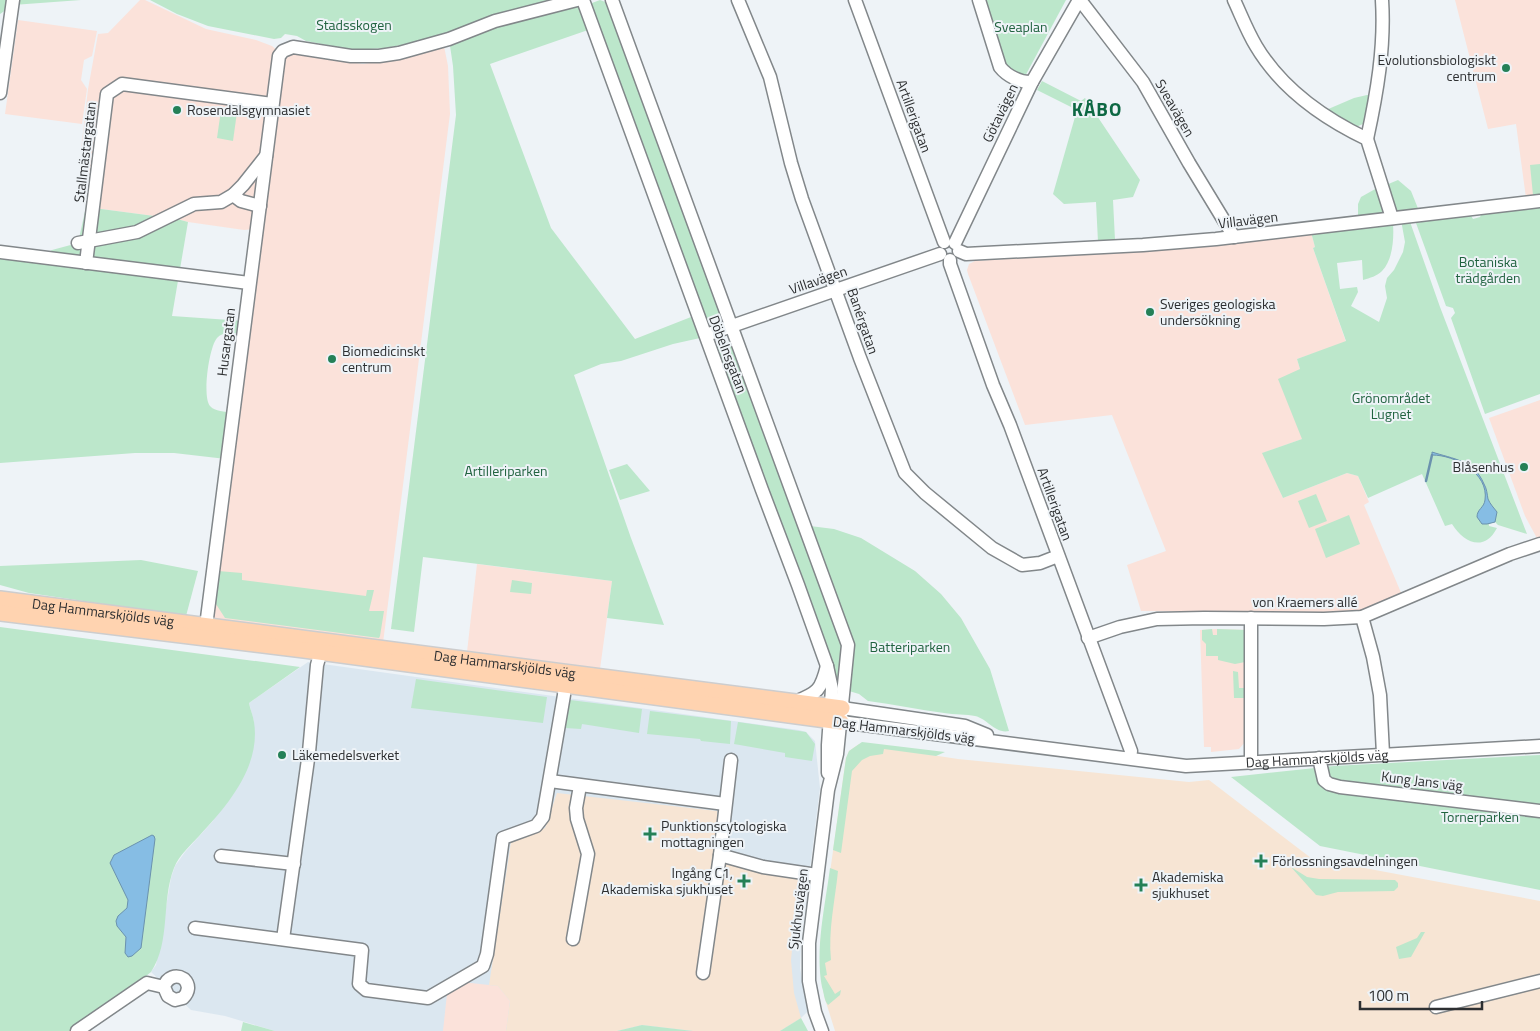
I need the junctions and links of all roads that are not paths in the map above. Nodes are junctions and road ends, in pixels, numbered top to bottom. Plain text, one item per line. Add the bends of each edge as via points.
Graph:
1 (13, 0) edge
2 (577, 0) edge
3 (583, 0) edge
4 (612, 0) edge
5 (738, 0) edge
6 (855, 0) edge
7 (979, 0) edge
8 (1080, 0) edge
9 (1234, 0) edge
10 (1382, 0) edge
11 (1, 78) edge
12 (1032, 82) junction
13 (0, 93) edge
14 (272, 104) junction
15 (1367, 139) junction
16 (266, 156) junction
17 (233, 195) junction
18 (1540, 201) edge
19 (260, 206) junction
20 (1392, 218) junction
21 (1234, 237) junction
22 (83, 242) junction
23 (950, 250) junction
24 (0, 252) edge
25 (86, 263) junction
26 (249, 283) junction
27 (836, 290) junction
28 (730, 327) junction
29 (706, 335) junction
30 (1540, 544) edge
31 (1058, 556) junction
32 (0, 600) edge
33 (0, 612) edge
34 (1251, 618) junction
35 (1362, 618) junction
36 (205, 632) junction
37 (1088, 638) junction
38 (322, 647) junction
39 (827, 666) junction
40 (565, 678) junction
41 (793, 702) junction
42 (836, 714) junction
43 (1540, 746) edge
44 (1383, 754) junction
45 (1130, 758) junction
46 (1319, 758) junction
47 (731, 760) dead end
48 (1251, 763) junction
49 (550, 781) junction
50 (580, 786) junction
51 (725, 804) junction
52 (1540, 811) edge
53 (720, 855) junction
54 (221, 856) dead end
55 (294, 864) junction
56 (817, 875) junction
57 (195, 928) dead end
58 (283, 939) junction
59 (573, 939) dead end
60 (703, 973) dead end
61 (1540, 981) edge
62 (164, 987) dead end
63 (1436, 1007) dead end
64 (77, 1031) edge
65 (822, 1031) edge

1 - 11 street
2 - 14 street, Husargatan via 495,21 449,39 399,53 351,56 293,47 283,51 277,62
3 - 29 street, Döbelnsgatan
4 - 28 street, Döbelnsgatan
5 - 27 street, Banérgatan via 770,77 802,199
6 - 23 street, Artillerigatan
7 - 12 street via 1000,67 1009,75
8 - 12 street, Götavägen
8 - 21 street, Sveavägen via 1143,82
9 - 15 street via 1256,45 1273,70 1319,112
10 - 15 street via 1381,57
11 - 13 street
12 - 23 street, Götavägen
14 - 16 street, Husargatan
14 - 22 street, Stallmästargatan via 122,84 114,88 107,94
15 - 20 street
16 - 17 street
16 - 19 street, Husargatan
17 - 19 street via 241,201
17 - 22 street via 221,202 194,204 137,232
18 - 20 street, Villavägen
19 - 26 street, Husargatan
20 - 21 street, Villavägen
21 - 23 street, Villavägen via 1143,246 966,254
22 - 25 street, Stallmästargatan
23 - 27 street, Villavägen
23 - 31 street, Artillerigatan via 950,264
24 - 25 street
25 - 26 street
26 - 36 street, Husargatan
27 - 28 street, Villavägen
27 - 31 street, Banérgatan via 905,473 925,494 992,548 1022,565
28 - 29 street, Villavägen
28 - 42 street, Döbelnsgatan via 846,636 848,657
29 - 39 street, Döbelnsgatan
30 - 35 street, von Kraemers allé
31 - 37 street, Artillerigatan
32 - 36 main road, Dag Hammarskjölds väg
33 - 36 main road, Dag Hammarskjölds väg
34 - 35 street, von Kraemers allé
34 - 37 street, von Kraemers allé via 1157,619
34 - 48 street
35 - 44 street via 1380,694
36 - 38 main road, Dag Hammarskjölds väg
37 - 45 street, Artillerigatan
38 - 40 main road, Dag Hammarskjölds väg
38 - 55 street via 317,665
39 - 41 street via 820,689
39 - 42 street, Döbelnsgatan
40 - 41 main road, Dag Hammarskjölds väg
40 - 42 main road, Dag Hammarskjölds väg
40 - 49 street
41 - 42 main road, Dag Hammarskjölds väg
42 - 45 street, Dag Hammarskjölds väg via 1006,743
42 - 56 street, Sjukhusvägen via 828,745 828,790
43 - 44 street, Dag Hammarskjölds väg
44 - 46 street, Dag Hammarskjölds väg
45 - 48 street, Dag Hammarskjölds väg via 1186,766
46 - 48 street, Dag Hammarskjölds väg
46 - 52 street, Kung Jans väg via 1322,776 1329,784
47 - 51 street
49 - 50 street
49 - 58 street via 543,817 536,826 503,838 483,966 428,998 366,990 354,988 362,950
50 - 51 street
50 - 59 street via 576,818 588,854
51 - 53 street
53 - 56 street via 763,867
53 - 60 street
54 - 55 street
55 - 58 street
56 - 65 street, Sjukhusvägen via 808,970
57 - 58 street
61 - 63 street
62 - 64 street via 147,983

